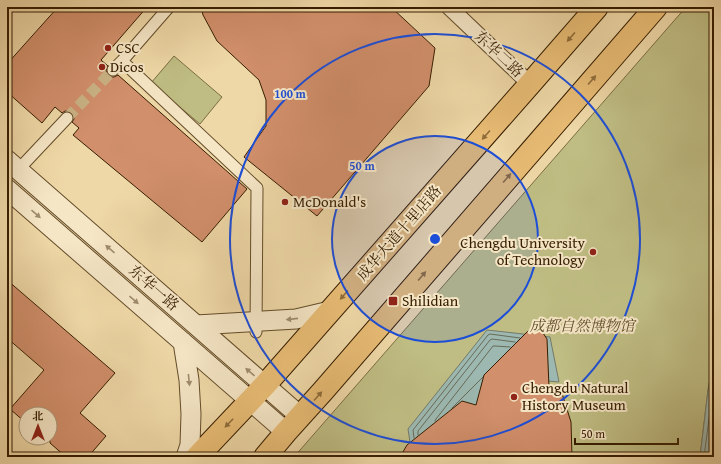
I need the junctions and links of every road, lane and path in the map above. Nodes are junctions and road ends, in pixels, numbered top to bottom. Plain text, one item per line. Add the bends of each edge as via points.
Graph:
1 (169, 7) edge
2 (449, 7) edge
3 (597, 7) edge
4 (656, 7) edge
5 (122, 61) junction
6 (113, 70) tunnel mouth
7 (530, 84) junction
8 (67, 118) tunnel mouth
9 (13, 165) edge
10 (7, 189) edge
11 (330, 311) junction
12 (196, 324) junction
13 (256, 327) junction
14 (182, 342) junction
15 (265, 385) junction
16 (250, 401) junction
17 (300, 416) junction
18 (286, 432) junction
19 (186, 457) edge
20 (197, 457) edge
21 (265, 457) edge

1 - 5 street
2 - 7 street, 东华二路
3 -> 7 main road, 成华大道十里店路
17 -> 4 main road
5 - 6 street
5 - 13 street via 257,188
7 -> 11 main road, 成华大道十里店路
8 - 9 street
12 -> 9 street, 东华一路
10 -> 14 street, 东华一路
11 -> 13 street
11 - 15 main road, 成华大道十里店路
12 - 13 street
15 -> 12 street, 东华一路
14 - 16 street, 东华一路
14 -> 19 street via 189,380 191,414 190,445
15 - 16 main road, 成华大道十里店路
15 - 17 street, 东华一路
16 - 18 street, 东华一路
16 -> 20 main road, 成华大道十里店路
17 - 18 main road
18 - 21 main road

